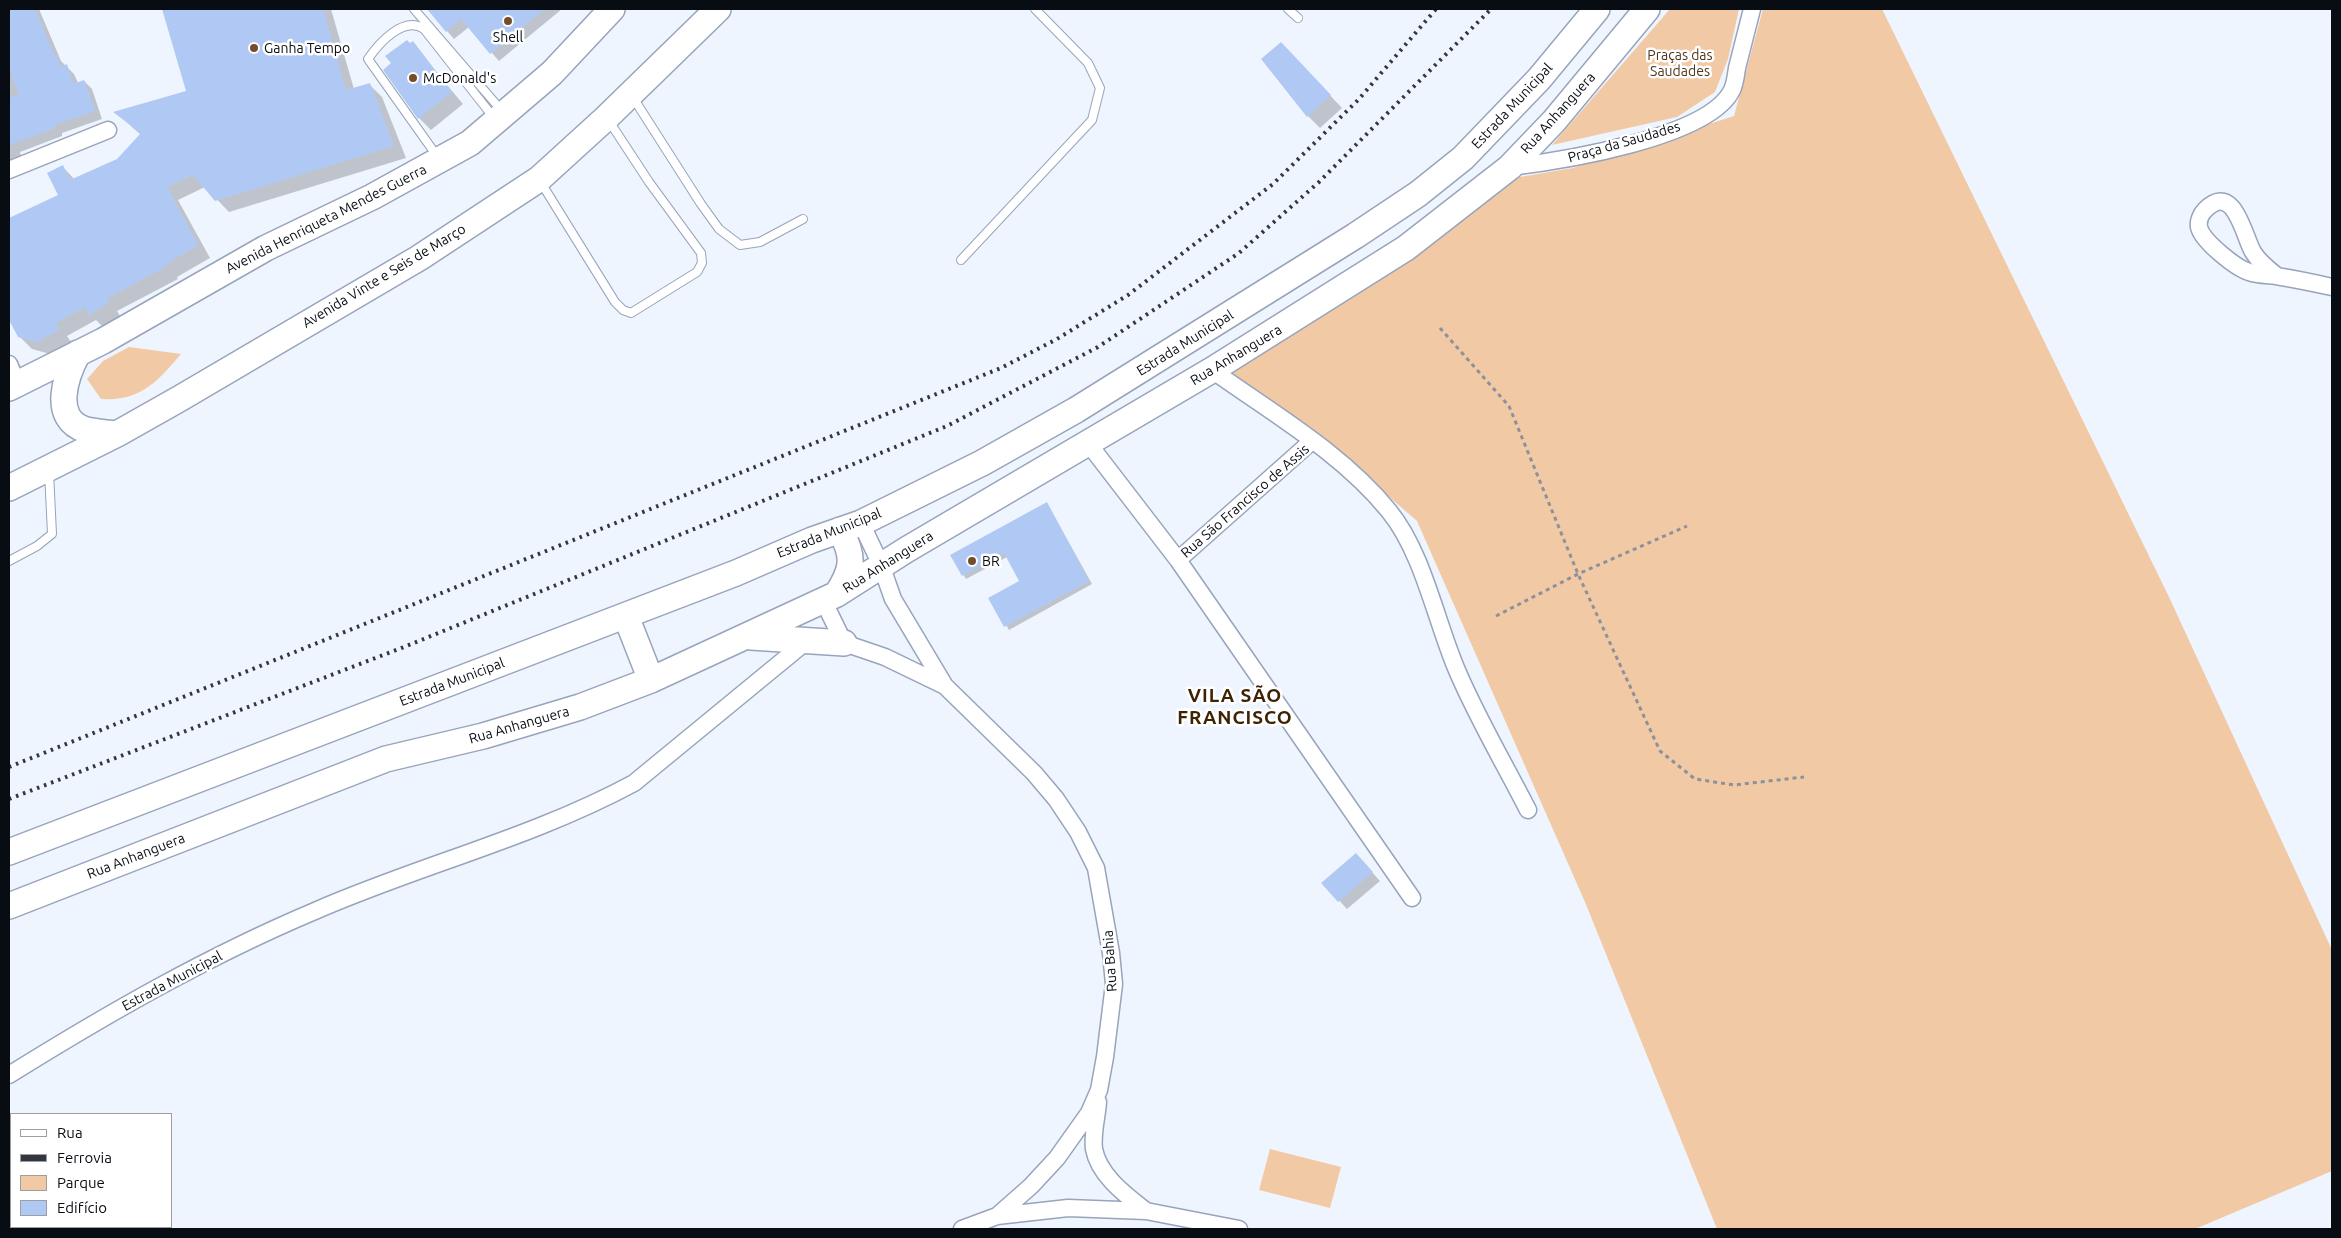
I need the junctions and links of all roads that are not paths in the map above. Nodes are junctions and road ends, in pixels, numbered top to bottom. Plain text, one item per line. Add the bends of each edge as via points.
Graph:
1 (414, 9) edge
2 (612, 9) edge
3 (718, 9) edge
4 (1035, 9) edge
5 (1288, 9) edge
6 (1597, 9) edge
7 (1647, 9) edge
8 (1752, 9) edge
9 (1298, 18) dead end
10 (630, 94) junction
11 (501, 118) junction
12 (606, 118) junction
13 (108, 130) dead end
14 (439, 160) junction
15 (1510, 166) junction
16 (9, 170) edge
17 (539, 179) junction
18 (802, 219) dead end
19 (961, 260) dead end
20 (2277, 276) junction
21 (2332, 287) edge
22 (78, 353) junction
23 (1212, 370) junction
24 (12, 378) edge
25 (117, 434) junction
26 (1312, 441) junction
27 (1088, 443) junction
28 (49, 469) junction
29 (9, 488) edge
30 (851, 526) junction
31 (1178, 560) junction
32 (9, 561) edge
33 (881, 565) junction
34 (736, 573) junction
35 (830, 597) junction
36 (631, 630) junction
37 (748, 636) junction
38 (808, 640) junction
39 (844, 642) junction
40 (650, 680) junction
41 (945, 686) junction
42 (359, 719) junction
43 (1528, 810) dead end
44 (9, 852) edge
45 (1412, 898) dead end
46 (9, 906) edge
47 (9, 1075) edge
48 (1100, 1090) junction
49 (1146, 1211) junction
50 (997, 1216) junction
51 (962, 1229) edge
52 (1239, 1229) edge

1 - 11 lane
2 - 11 main road, Avenida Henriqueta Mendes Guerra via 552,73
3 - 10 main road, Avenida Vinte e Seis de Março
4 - 19 lane via 1088,63 1100,88 1092,120
5 - 9 lane
6 - 30 main road, Estrada Municipal via 1506,115 1463,158 1418,194 1076,410 982,463
7 - 15 main road, Rua Anhanguera via 1554,120
8 - 15 street, Praça da Saudades via 1732,90 1718,107 1701,119 1658,136 1567,159
10 - 12 main road, Avenida Vinte e Seis de Março
10 - 18 lane via 719,229 740,246 760,242
11 - 14 main road, Avenida Henriqueta Mendes Guerra via 470,143
11 - 14 lane via 417,24 410,23 394,32 374,49 368,59
12 - 17 main road, Avenida Vinte e Seis de Março
12 - 17 lane via 701,253 702,263 697,272 631,313 623,310
13 - 16 street
14 - 22 main road, Avenida Henriqueta Mendes Guerra via 372,197 266,248
15 - 23 main road, Rua Anhanguera via 1406,248
17 - 25 main road, Avenida Vinte e Seis de Março via 418,258
20 - 20 street via 2253,252 2235,210 2226,203 2217,203 2206,209 2200,217 2199,227 2204,238 2231,262 2250,272
20 - 21 street
22 - 24 main road, Avenida Henriqueta Mendes Guerra
22 - 25 main road via 64,388 67,413 85,429
23 - 26 street
23 - 27 main road, Rua Anhanguera
25 - 28 main road, Avenida Vinte e Seis de Março
26 - 31 street, Rua São Francisco de Assis
26 - 43 street via 1362,481 1390,513 1410,546 1456,668
27 - 31 street
27 - 33 main road, Rua Anhanguera
28 - 29 main road, Avenida Vinte e Seis de Março
28 - 32 lane via 52,534 38,546
30 - 33 street
30 - 34 main road, Estrada Municipal
30 - 35 main road via 848,576
31 - 45 street
33 - 35 main road, Rua Anhanguera
33 - 41 street via 893,599
34 - 36 main road via 706,596 658,615
34 - 42 main road, Estrada Municipal
35 - 37 main road, Rua Anhanguera
35 - 39 street
36 - 40 main road
36 - 42 main road via 413,710
37 - 38 main road
37 - 40 main road, Rua Anhanguera
38 - 39 main road
38 - 47 street, Estrada Municipal via 634,783 604,799 473,853 308,914 208,961 116,1010
39 - 41 street via 885,657
40 - 46 main road, Rua Anhanguera via 580,707 483,736 386,759
41 - 48 street, Rua Bahia via 996,734 1056,799 1096,868 1105,907 1114,984
42 - 44 main road, Estrada Municipal
48 - 49 street via 1094,1139 1098,1161 1117,1186
48 - 50 street, Rua Bahia via 1085,1119 1057,1158
49 - 50 street via 1068,1208
49 - 52 street
50 - 51 street, Rua Bahia

